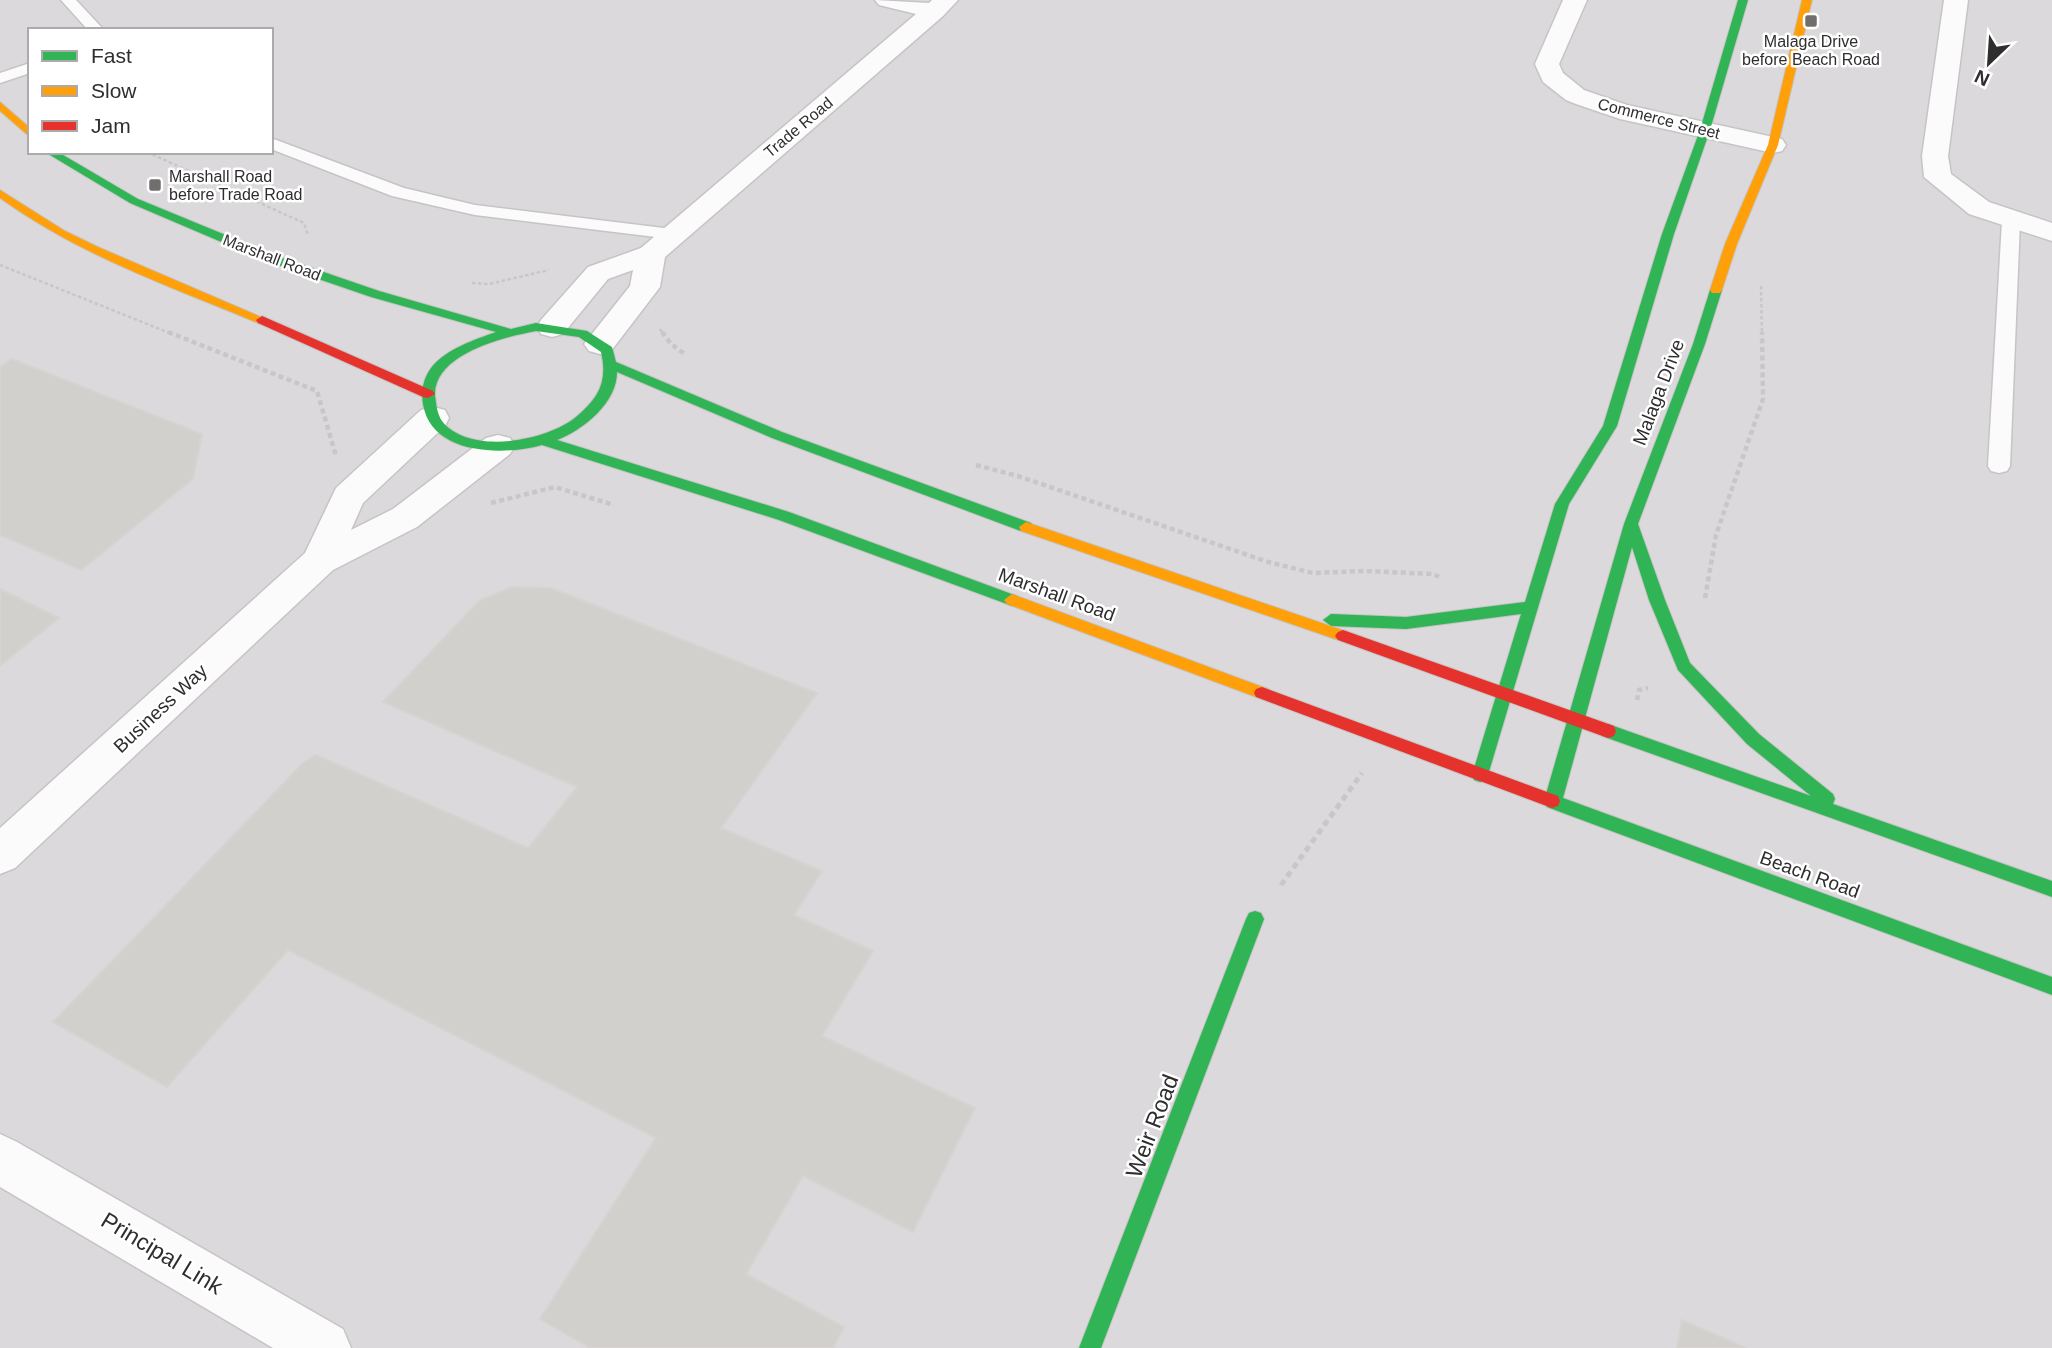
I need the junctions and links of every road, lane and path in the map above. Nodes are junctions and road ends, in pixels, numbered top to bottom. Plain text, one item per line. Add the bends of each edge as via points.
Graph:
1 (68, 0) edge
2 (887, 0) edge
3 (1575, 0) edge
4 (1743, 0) edge
5 (1807, 0) edge
6 (1956, 0) edge
7 (941, 6) edge
8 (95, 28) edge
9 (28, 69) edge
10 (0, 78) edge
11 (0, 105) edge
12 (1705, 130) junction
13 (28, 132) edge
14 (273, 144) edge
15 (1773, 145) junction
16 (53, 154) edge
17 (151, 154) edge
18 (0, 193) edge
19 (2011, 221) junction
20 (2052, 232) edge
21 (311, 243) dead end
22 (661, 244) junction
23 (0, 265) edge
24 (598, 274) junction
25 (465, 282) dead end
26 (645, 287) junction
27 (552, 327) junction
28 (506, 331) junction
29 (607, 355) junction
30 (693, 360) dead end
31 (430, 406) junction
32 (542, 440) junction
33 (498, 446) junction
34 (971, 463) dead end
35 (1999, 466) dead end
36 (348, 496) junction
37 (488, 504) dead end
38 (625, 508) dead end
39 (1631, 524) junction
40 (320, 561) junction
41 (1446, 580) dead end
42 (1530, 607) junction
43 (1274, 612) junction
44 (1506, 693) junction
45 (1574, 718) junction
46 (1349, 768) dead end
47 (1362, 772) dead end
48 (1480, 775) junction
49 (1553, 802) junction
50 (1871, 827) junction
51 (0, 855) edge
52 (2052, 889) edge
53 (1255, 919) dead end
54 (2052, 986) edge
55 (0, 1159) edge
56 (324, 1348) edge
57 (1090, 1348) edge

1 - 8 lane
2 - 7 street
3 - 12 street, Commerce Street via 1548,64 1552,77 1585,99
4 - 12 main road, Malaga Drive
5 - 15 main road, Malaga Drive
6 - 19 street via 1935,156 1938,177 1979,208
7 - 22 street, Trade Road
9 - 10 lane
11 - 13 main road
12 - 15 street, Commerce Street
12 - 42 main road, Malaga Drive via 1610,426 1562,504
14 - 22 lane via 398,192
15 - 39 main road, Malaga Drive via 1731,244 1699,345
16 - 28 main road, Marshall Road via 134,201 270,258
17 - 21 path via 304,223
18 - 31 main road via 69,237 231,307
19 - 20 street
19 - 35 lane
22 - 24 street, Trade Road
22 - 26 street
23 - 36 path via 317,391
24 - 25 path via 578,260 527,277 489,284
24 - 27 street, Trade Road
26 - 29 street
26 - 30 path via 648,314 671,344
27 - 28 main road
27 - 29 main road via 587,335
28 - 31 main road via 462,349 445,363 433,378
29 - 32 main road via 614,380 598,409
29 - 43 main road via 705,408 823,454
31 - 33 main road via 443,430
31 - 36 street, Business Way
32 - 33 main road
32 - 48 main road, Marshall Road via 796,521
33 - 40 street, Business Way via 405,518
34 - 41 path via 1268,562 1313,573 1433,574
36 - 40 street, Business Way
37 - 38 path via 555,487
39 - 45 main road, Malaga Drive
39 - 50 main road via 1684,666 1753,739 1815,792
40 - 51 street, Business Way
42 - 43 main road via 1458,620 1352,623
42 - 44 main road, Malaga Drive
43 - 44 main road
44 - 45 main road
44 - 48 main road, Malaga Drive
45 - 49 main road, Malaga Drive
45 - 50 main road
46 - 47 path
48 - 49 main road, Marshall Road
49 - 54 main road, Beach Road
50 - 52 main road
53 - 57 main road, Weir Road
55 - 56 street, Principal Link

